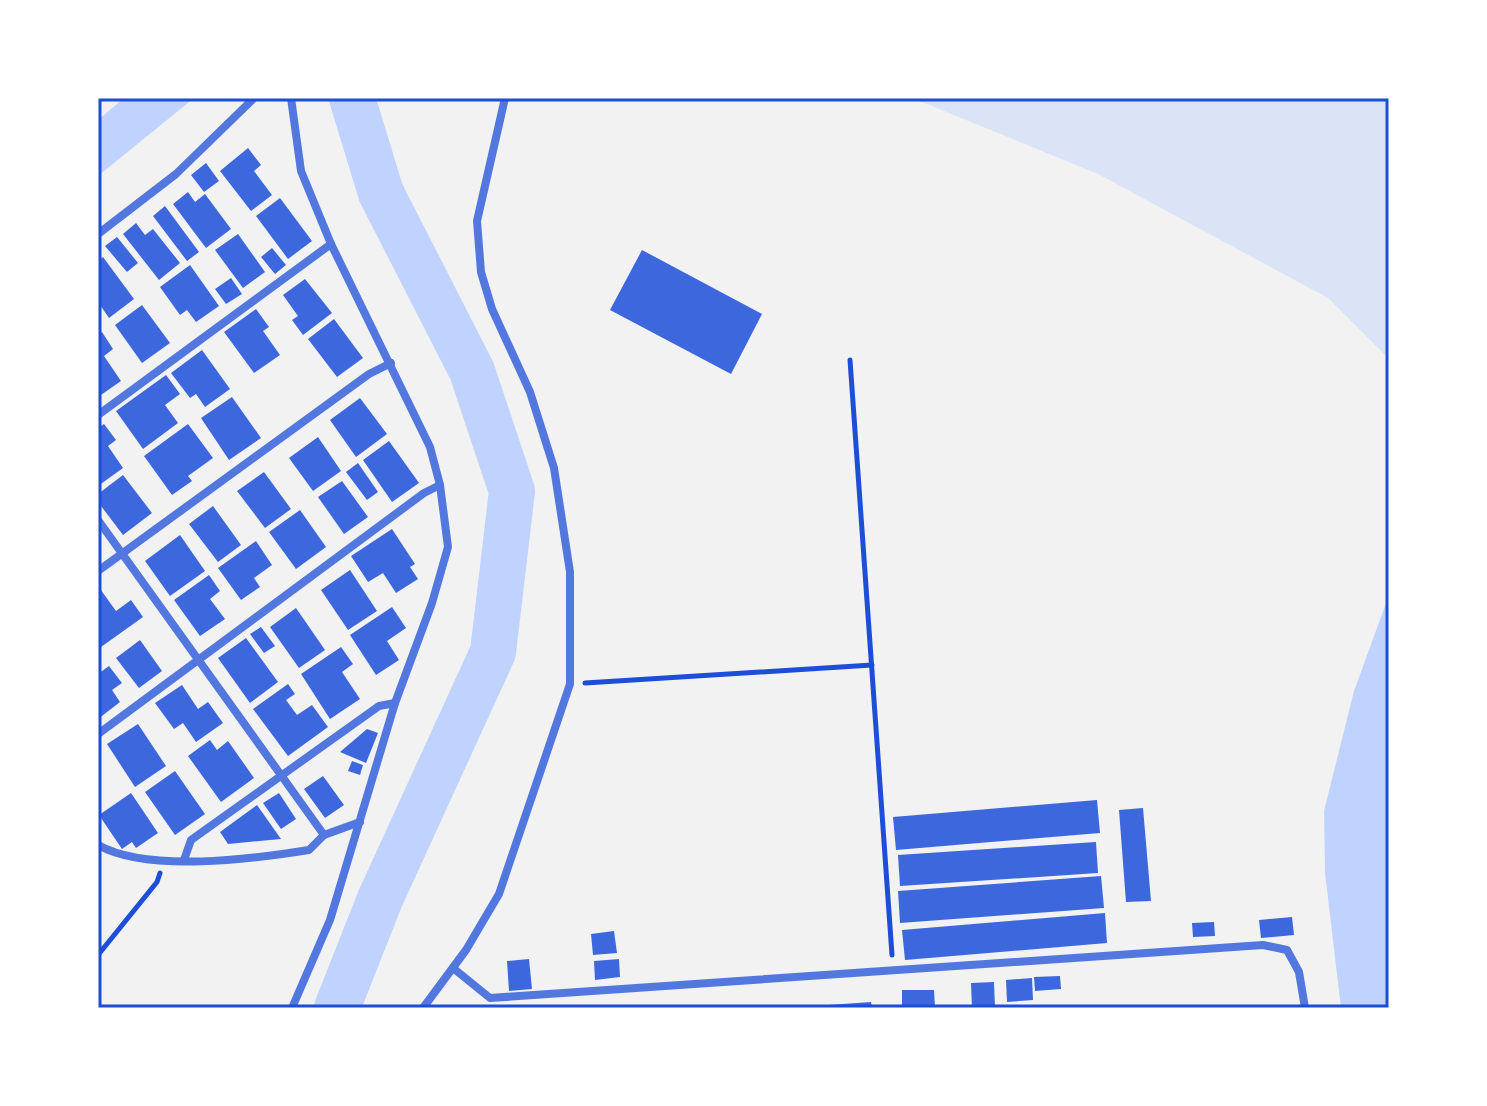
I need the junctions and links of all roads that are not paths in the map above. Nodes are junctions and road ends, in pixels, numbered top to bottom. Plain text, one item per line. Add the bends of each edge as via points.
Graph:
1 (254, 98) edge
2 (291, 98) edge
3 (505, 98) edge
4 (98, 234) edge
5 (331, 244) junction
6 (391, 363) junction
7 (98, 415) edge
8 (440, 485) junction
9 (98, 520) edge
10 (123, 553) junction
11 (98, 571) edge
12 (200, 660) junction
13 (395, 703) junction
14 (98, 734) edge
15 (282, 773) junction
16 (360, 822) junction
17 (324, 835) junction
18 (98, 845) edge
19 (184, 860) junction
20 (453, 968) junction
21 (292, 1008) edge
22 (423, 1008) edge
23 (1305, 1008) edge

1 - 4 street via 176,174
2 - 5 street via 301,171
3 - 20 street via 477,221 481,272 530,392 554,468 570,572 570,684 499,894
5 - 6 street
5 - 7 street
6 - 8 street via 430,447
6 - 10 street
8 - 12 street
8 - 13 street via 448,547
9 - 10 street
10 - 11 street
10 - 12 street
12 - 14 street
12 - 15 street
13 - 15 street via 379,706
13 - 16 street
15 - 17 street
15 - 19 street via 191,840
16 - 17 street
16 - 21 street via 330,920
17 - 19 street via 309,850
18 - 19 street via 130,859
20 - 22 street
20 - 23 street via 490,998 1263,945 1287,950 1299,972

